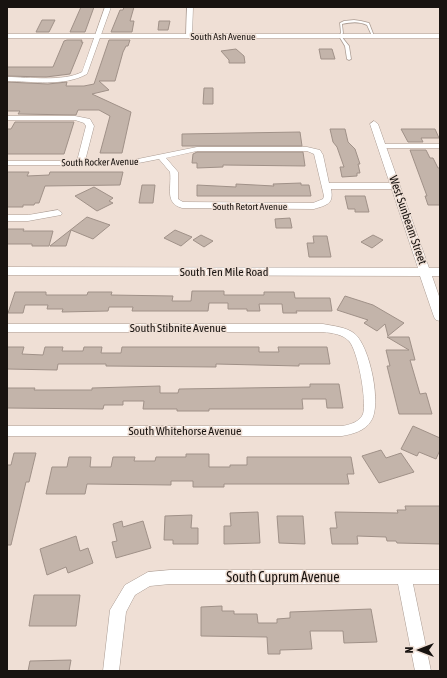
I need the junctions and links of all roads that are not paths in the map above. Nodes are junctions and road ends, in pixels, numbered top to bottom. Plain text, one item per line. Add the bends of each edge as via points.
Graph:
1 (108, 7) edge
2 (190, 7) edge
3 (7, 36) edge
4 (98, 36) junction
5 (189, 36) junction
6 (340, 36) junction
7 (373, 36) junction
8 (440, 36) edge
9 (349, 59) dead end
10 (7, 79) edge
11 (7, 118) edge
12 (374, 124) dead end
13 (382, 146) junction
14 (440, 146) edge
15 (161, 157) junction
16 (7, 163) edge
17 (80, 163) junction
18 (326, 186) junction
19 (396, 186) junction
20 (58, 213) dead end
21 (7, 218) edge
22 (7, 271) edge
23 (440, 272) edge
24 (425, 273) junction
25 (440, 317) edge
26 (7, 328) edge
27 (362, 424) joint
28 (7, 431) edge
29 (404, 577) junction
30 (440, 577) edge
31 (111, 671) edge
32 (423, 671) edge

1 - 4 street
2 - 5 street
3 - 4 street, South Ash Avenue
4 - 5 street, South Ash Avenue
4 - 10 street via 85,73 79,77
5 - 6 street, South Ash Avenue
6 - 7 street, South Ash Avenue
6 - 7 lane via 341,23 358,21 368,24
6 - 9 lane via 347,46
7 - 8 street, South Ash Avenue
11 - 17 street via 76,118 87,121 90,126
12 - 13 street, West Sunbeam Street
13 - 14 street
13 - 19 street, West Sunbeam Street
15 - 17 street, South Rocker Avenue via 128,163
15 - 18 street, South Rocker Avenue via 207,148 312,150 319,155
15 - 18 street, South Retort Avenue via 174,172 173,196 177,203 189,206 314,206 327,200
16 - 17 street, South Rocker Avenue
18 - 19 street
19 - 24 street, West Sunbeam Street
20 - 21 street via 28,218
22 - 24 street, South Ten Mile Road
23 - 24 street, South Ten Mile Road
24 - 25 street, West Sunbeam Street
26 - 27 street, South Stibnite Avenue via 323,328 348,335 360,350 371,404 369,415
27 - 28 street, South Whitehorse Avenue via 342,431
29 - 30 street, South Cuprum Avenue
29 - 31 street, South Cuprum Avenue via 148,579 130,590 118,610
29 - 32 street

